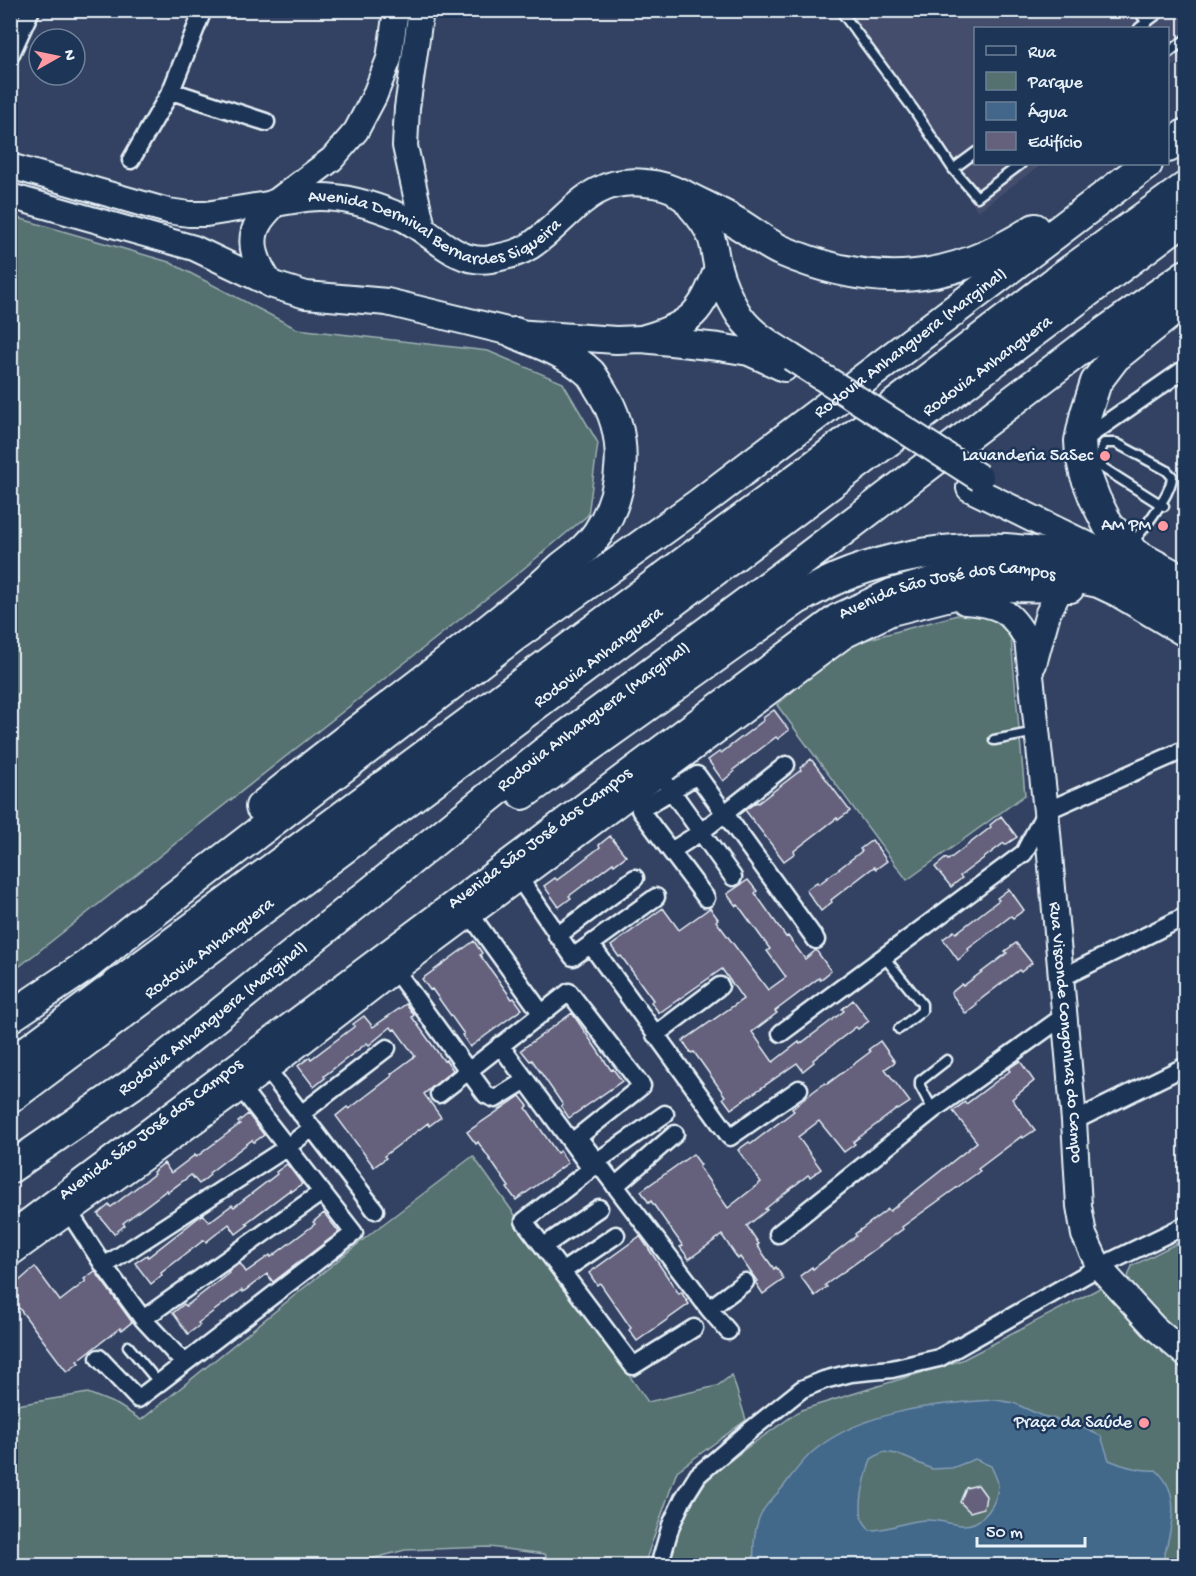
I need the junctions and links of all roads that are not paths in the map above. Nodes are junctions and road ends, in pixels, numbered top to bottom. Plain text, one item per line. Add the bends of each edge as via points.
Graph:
1 (31, 10) edge
2 (203, 10) edge
3 (396, 10) edge
4 (422, 10) edge
5 (840, 10) edge
6 (1138, 10) edge
7 (1163, 10) edge
8 (1147, 22) junction
9 (1140, 27) edge
10 (1185, 39) edge
11 (1169, 51) edge
12 (10, 56) edge
13 (171, 91) junction
14 (266, 122) dead end
15 (1185, 132) edge
16 (1169, 141) edge
17 (1169, 145) edge
18 (974, 153) edge
19 (131, 160) dead end
20 (1020, 165) edge
21 (1133, 165) edge
22 (1146, 165) edge
23 (10, 166) edge
24 (953, 168) junction
25 (1185, 187) edge
26 (681, 194) junction
27 (10, 195) edge
28 (274, 203) junction
29 (1185, 218) edge
30 (423, 228) junction
31 (718, 268) junction
32 (1185, 274) edge
33 (270, 284) junction
34 (1185, 300) edge
35 (514, 333) junction
36 (642, 339) junction
37 (787, 362) junction
38 (1185, 368) edge
39 (1080, 441) junction
40 (975, 483) junction
41 (1162, 505) junction
42 (1130, 549) junction
43 (1181, 574) edge
44 (1059, 583) junction
45 (940, 600) junction
46 (1185, 604) edge
47 (1185, 635) edge
48 (1032, 672) junction
49 (1036, 732) junction
50 (994, 740) dead end
51 (1185, 749) edge
52 (786, 765) dead end
53 (665, 782) junction
54 (1046, 811) junction
55 (724, 812) junction
56 (700, 832) junction
57 (671, 851) junction
58 (733, 877) dead end
59 (519, 878) junction
60 (636, 878) dead end
61 (656, 897) dead end
62 (706, 898) dead end
63 (470, 914) junction
64 (1185, 916) edge
65 (136, 926) junction
66 (557, 936) junction
67 (816, 940) dead end
68 (591, 945) junction
69 (885, 957) junction
70 (86, 966) junction
71 (395, 970) junction
72 (1061, 978) junction
73 (720, 986) dead end
74 (542, 1014) junction
75 (1064, 1016) junction
76 (10, 1017) edge
77 (899, 1029) dead end
78 (782, 1033) dead end
79 (656, 1035) junction
80 (10, 1044) edge
81 (500, 1045) junction
82 (387, 1047) dead end
83 (946, 1060) dead end
84 (10, 1064) edge
85 (1185, 1066) edge
86 (267, 1069) junction
87 (469, 1071) junction
88 (526, 1080) junction
89 (131, 1085) junction
90 (241, 1088) junction
91 (800, 1089) dead end
92 (439, 1094) dead end
93 (10, 1098) edge
94 (933, 1110) junction
95 (301, 1114) junction
96 (665, 1114) dead end
97 (1074, 1121) junction
98 (312, 1128) junction
99 (675, 1134) dead end
100 (286, 1148) junction
101 (596, 1162) junction
102 (10, 1168) edge
103 (615, 1186) junction
104 (322, 1192) junction
105 (599, 1208) dead end
106 (375, 1210) dead end
107 (69, 1212) junction
108 (1185, 1224) edge
109 (778, 1234) dead end
110 (10, 1235) edge
111 (616, 1235) dead end
112 (544, 1246) junction
113 (10, 1254) edge
114 (104, 1266) junction
115 (1099, 1267) junction
116 (563, 1271) junction
117 (745, 1282) dead end
118 (709, 1309) junction
119 (143, 1319) junction
120 (694, 1328) dead end
121 (728, 1331) dead end
122 (129, 1346) dead end
123 (1185, 1355) edge
124 (99, 1358) dead end
125 (184, 1363) junction
126 (159, 1383) junction
127 (659, 1566) edge

1 - 12 street
2 - 13 street
3 - 28 street via 389,59 356,130 332,159
4 - 30 street via 405,146
5 - 24 lane
6 - 8 lane
7 - 8 lane
8 - 9 lane
10 - 11 lane
13 - 14 street
13 - 19 street
15 - 16 highway
15 - 17 highway
18 - 24 lane
20 - 24 lane via 977,197
21 - 26 highway via 988,256 946,270 883,277 824,267 777,249
22 - 65 highway, Rodovia Anhanguera (Marginal) via 699,504 513,637
23 - 28 street, Avenida Dermival Bernardes Siqueira via 189,214
25 - 84 highway, Rodovia Anhanguera
26 - 30 main road, Avenida Dermival Bernardes Siqueira via 648,183 612,185 569,211 530,246 510,256 485,260 464,257 443,246
26 - 31 main road via 711,236
27 - 33 street via 194,248
28 - 30 main road, Avenida Dermival Bernardes Siqueira via 319,197 347,200 401,216
28 - 33 main road via 258,222 254,239 257,261
29 - 93 highway, Rodovia Anhanguera
31 - 36 main road via 695,313 683,324
31 - 37 main road via 736,311
32 - 89 highway, Rodovia Anhanguera (Marginal) via 544,752
33 - 35 main road via 306,295 387,302
34 - 39 highway via 1115,357 1096,382
35 - 36 main road
35 - 65 highway via 565,354 590,374 609,404 620,433 621,459 610,513 597,534 584,551 510,612 164,887
36 - 37 main road via 719,347
37 - 40 main road, bridge
38 - 39 street
39 - 42 highway via 1085,473 1095,499 1108,525
40 - 42 main road via 1075,520
40 - 46 main road via 1105,554
41 - 41 lane via 1103,468 1100,450 1104,443 1116,443 1172,476
41 - 42 lane
42 - 43 main road
44 - 45 street, Avenida São José dos Campos
44 - 47 street, Avenida São José dos Campos via 1116,594
44 - 48 street, Rua Visconde Congonhas do Campo
44 - 110 street, Avenida São José dos Campos via 1024,570 994,569 892,591 836,617
45 - 48 street, Rua Visconde Congonhas do Campo via 986,604 1003,610 1027,640
45 - 53 street, Avenida São José dos Campos via 891,613 844,636
46 - 89 highway via 1080,562 1043,553 991,548 917,555 838,578 797,599 583,750 220,1030
48 - 49 street, Rua Visconde Congonhas do Campo
49 - 50 lane
49 - 54 street, Rua Visconde Congonhas do Campo
51 - 54 street
52 - 55 street
53 - 55 street via 697,775
53 - 56 street
53 - 57 street via 640,810
53 - 59 street, Avenida São José dos Campos
54 - 69 street via 1024,853
54 - 72 street, Rua Visconde Congonhas do Campo
55 - 56 street
55 - 67 street
56 - 57 street
56 - 58 street
57 - 62 street
59 - 63 street, Avenida São José dos Campos
59 - 66 street
60 - 66 street
61 - 68 street
63 - 71 street, Avenida São José dos Campos
63 - 74 street
64 - 72 street
65 - 70 highway, Rodovia Anhanguera (Marginal)
66 - 68 street via 573,957
68 - 79 street
69 - 77 lane via 923,1008
69 - 78 street
70 - 76 highway, Rodovia Anhanguera (Marginal)
70 - 80 highway via 54,1005
71 - 86 street, Avenida São José dos Campos
71 - 87 street
72 - 75 street, Rua Visconde Congonhas do Campo
73 - 79 street
74 - 81 street
74 - 101 street via 569,992 642,1086 579,1137
75 - 94 street
75 - 97 street, Rua Visconde Congonhas do Campo
79 - 91 street via 730,1137
81 - 87 street
81 - 88 street
82 - 95 street
83 - 94 lane via 920,1081
85 - 97 street
86 - 90 street, Avenida São José dos Campos
86 - 95 street
87 - 88 street via 486,1095 495,1099
87 - 92 street
88 - 112 street via 591,1169 524,1221
89 - 102 highway, Rodovia Anhanguera (Marginal)
90 - 100 street
90 - 107 street, Avenida São José dos Campos
94 - 109 street
95 - 98 street
96 - 101 street
97 - 115 street, Rua Visconde Congonhas do Campo via 1079,1206 1084,1235
98 - 100 street
98 - 106 street
99 - 103 street
100 - 104 street
100 - 114 street
101 - 103 street
103 - 118 street
104 - 119 street
104 - 125 street via 354,1233
105 - 112 street
107 - 113 street, Avenida São José dos Campos
107 - 114 street
108 - 115 street
111 - 116 street
112 - 116 street
114 - 119 street
115 - 123 street, Rua Visconde Congonhas do Campo via 1154,1328
115 - 127 street via 939,1358 851,1373 802,1389 698,1475 671,1525
116 - 120 street via 633,1366
117 - 118 street
118 - 121 street
119 - 125 street
122 - 126 lane
124 - 126 street via 138,1399
125 - 126 street

